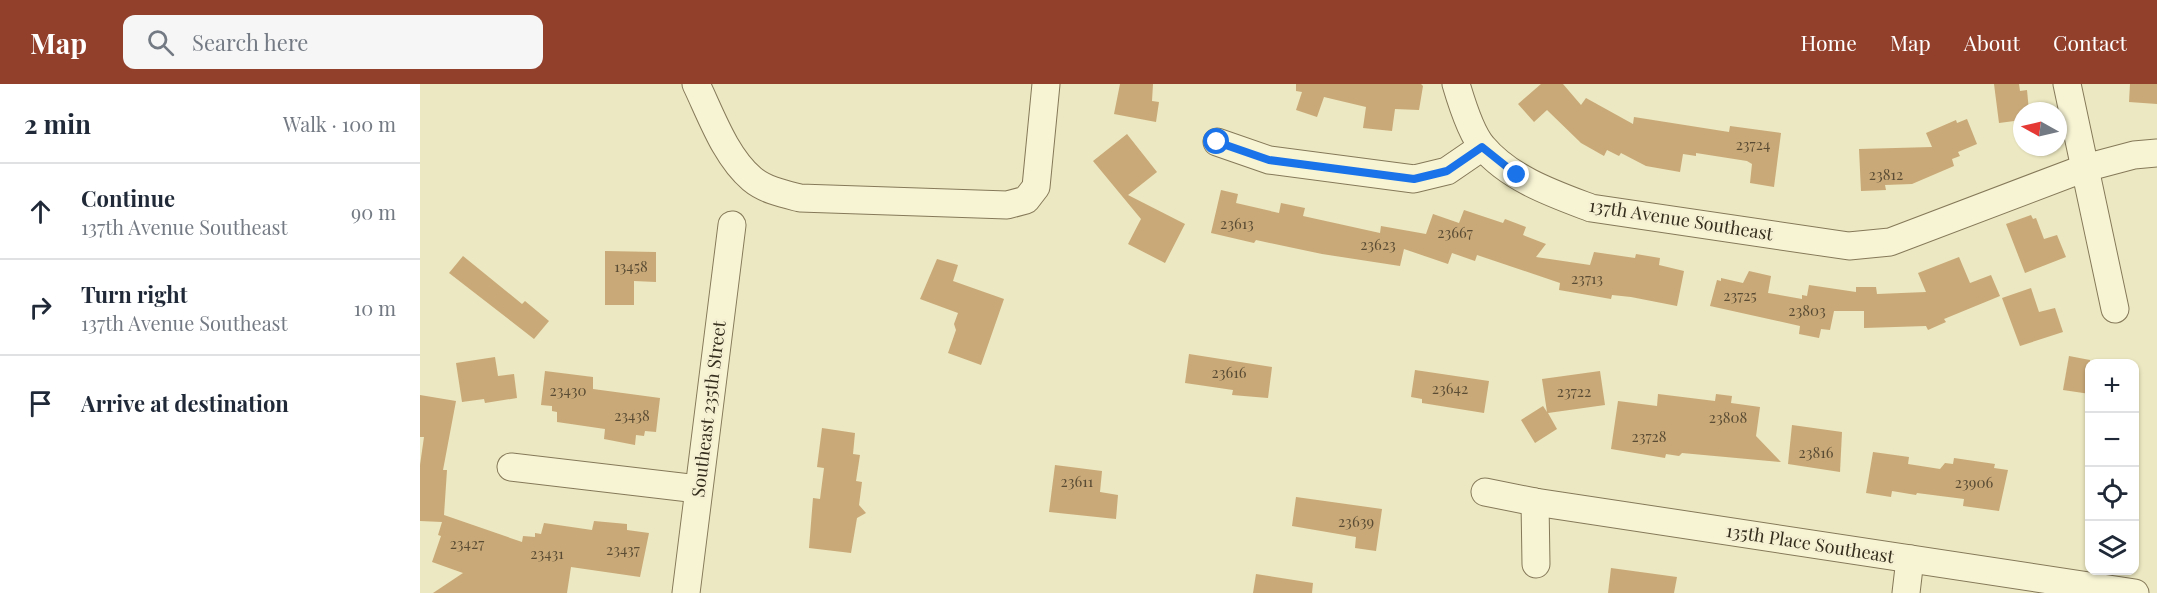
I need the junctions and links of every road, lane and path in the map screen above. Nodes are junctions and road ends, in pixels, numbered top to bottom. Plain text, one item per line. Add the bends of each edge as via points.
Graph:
1 (696, 84) edge
2 (1046, 84) edge
3 (1456, 84) edge
4 (2067, 84) edge
5 (1217, 142) dead end
6 (1482, 147) junction
7 (2157, 153) edge
8 (2085, 168) junction
9 (732, 225) dead end
10 (2115, 309) dead end
11 (511, 467) dead end
12 (698, 489) junction
13 (1485, 492) dead end
14 (1535, 502) junction
15 (1910, 559) junction
16 (1536, 564) dead end
17 (686, 593) edge
18 (1906, 593) edge
19 (2135, 593) edge

1 - 2 street via 721,138 735,158 753,180 774,191 800,198 1007,205 1026,200 1036,187
3 - 6 street
4 - 8 street
5 - 6 street via 1269,160 1414,179 1447,171
6 - 8 street, 137th Avenue Southeast via 1517,175 1591,208 1849,246 1890,242 1929,230
7 - 8 street, 137th Avenue Southeast via 2134,154
8 - 10 street
9 - 12 street, Southeast 235th Street
11 - 12 street
12 - 17 street, Southeast 235th Street
13 - 14 street, 135th Place Southeast
14 - 15 street, 135th Place Southeast
14 - 16 street
15 - 18 street
15 - 19 street, 135th Place Southeast

